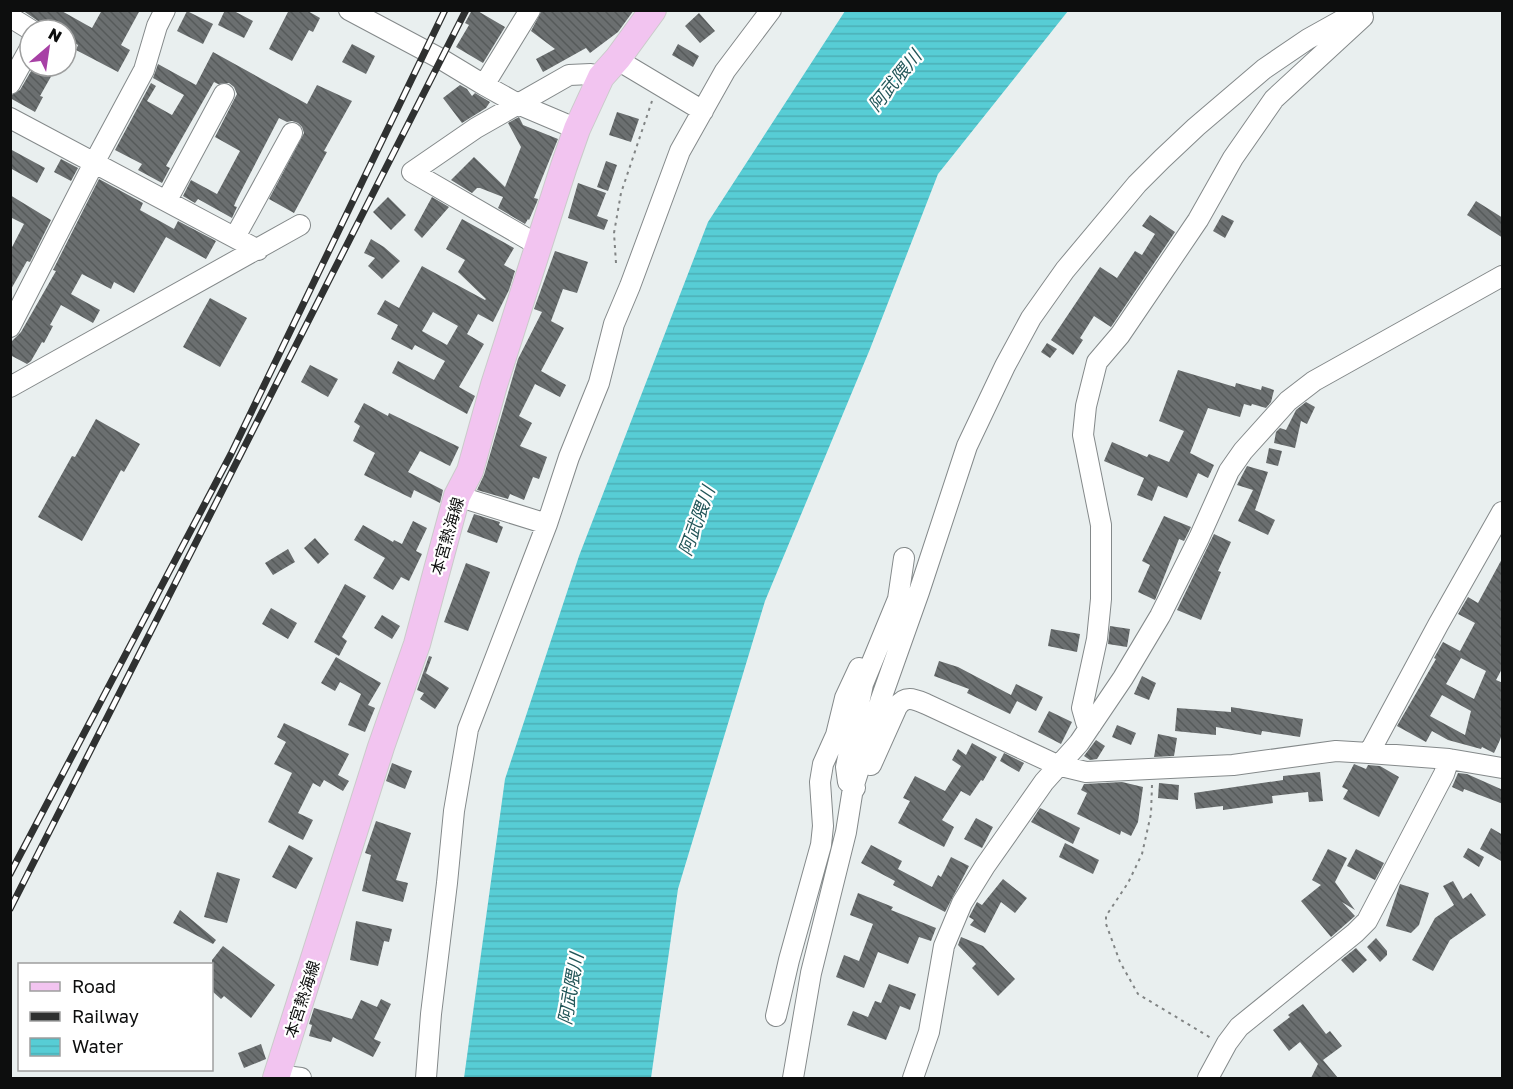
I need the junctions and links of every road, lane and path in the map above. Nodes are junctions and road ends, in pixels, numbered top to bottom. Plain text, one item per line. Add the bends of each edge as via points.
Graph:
1 (165, 10) edge
2 (349, 10) edge
3 (530, 10) edge
4 (653, 10) edge
5 (771, 10) edge
6 (1360, 10) edge
7 (1371, 10) edge
8 (609, 68) junction
9 (18, 70) edge
10 (10, 84) edge
11 (484, 85) junction
12 (659, 85) junction
13 (224, 94) dead end
14 (518, 104) junction
15 (703, 111) junction
16 (10, 118) edge
17 (577, 129) junction
18 (292, 133) dead end
19 (94, 163) junction
20 (167, 200) junction
21 (300, 225) dead end
22 (235, 237) junction
23 (538, 245) junction
24 (258, 250) junction
25 (616, 263) dead end
26 (1503, 276) edge
27 (10, 327) edge
28 (10, 387) edge
29 (457, 496) junction
30 (1503, 512) edge
31 (547, 524) junction
32 (904, 558) dead end
33 (873, 658) junction
34 (1092, 724) junction
35 (1369, 753) junction
36 (1449, 759) junction
37 (1057, 765) junction
38 (1153, 768) junction
39 (1503, 768) edge
40 (853, 788) junction
41 (776, 1016) dead end
42 (1225, 1045) junction
43 (285, 1077) edge
44 (426, 1078) edge
45 (793, 1078) edge
46 (913, 1078) edge
47 (1208, 1078) edge

1 - 19 street via 144,70
2 - 11 street
3 - 11 street
4 - 8 main road, 本宮熱海線
5 - 15 street via 725,71
6 - 40 street via 1264,69 1196,127 1104,222 1031,318 967,446
7 - 34 street via 1274,99 1233,158 1198,220 1120,335 1097,362 1083,435 1101,525 1097,639 1082,708 1086,722
8 - 12 street
8 - 14 street via 569,75
8 - 17 main road, 本宮熱海線
9 - 10 street
11 - 14 street
12 - 15 street
12 - 25 path via 621,193 614,233
13 - 20 street
14 - 17 street
14 - 23 street via 412,172
15 - 31 street via 680,151 614,324 599,383
16 - 19 street
17 - 23 main road, 本宮熱海線
18 - 22 street
19 - 20 street
19 - 27 street
20 - 22 street
21 - 24 street
22 - 24 street
23 - 29 main road, 本宮熱海線 via 470,471
24 - 28 street
26 - 34 street via 1314,381 1262,428 1229,471 1160,616
29 - 31 street
29 - 43 main road, 本宮熱海線 via 417,644 381,747
30 - 35 street
31 - 44 street via 468,729 454,811
32 - 33 street via 898,599
33 - 40 street via 863,684 846,767
33 - 41 street via 858,669 823,764 821,845
34 - 37 street
35 - 36 street
35 - 38 street via 1336,751 1233,765
36 - 39 street
36 - 42 street via 1367,921 1239,1028
37 - 38 street via 1086,772
37 - 40 street via 909,698 901,700 864,781
37 - 46 street via 962,903 944,946 928,1032
38 - 42 path via 1151,814 1142,854 1106,916 1106,924 1120,962 1138,994
40 - 45 street via 811,973
42 - 47 street

